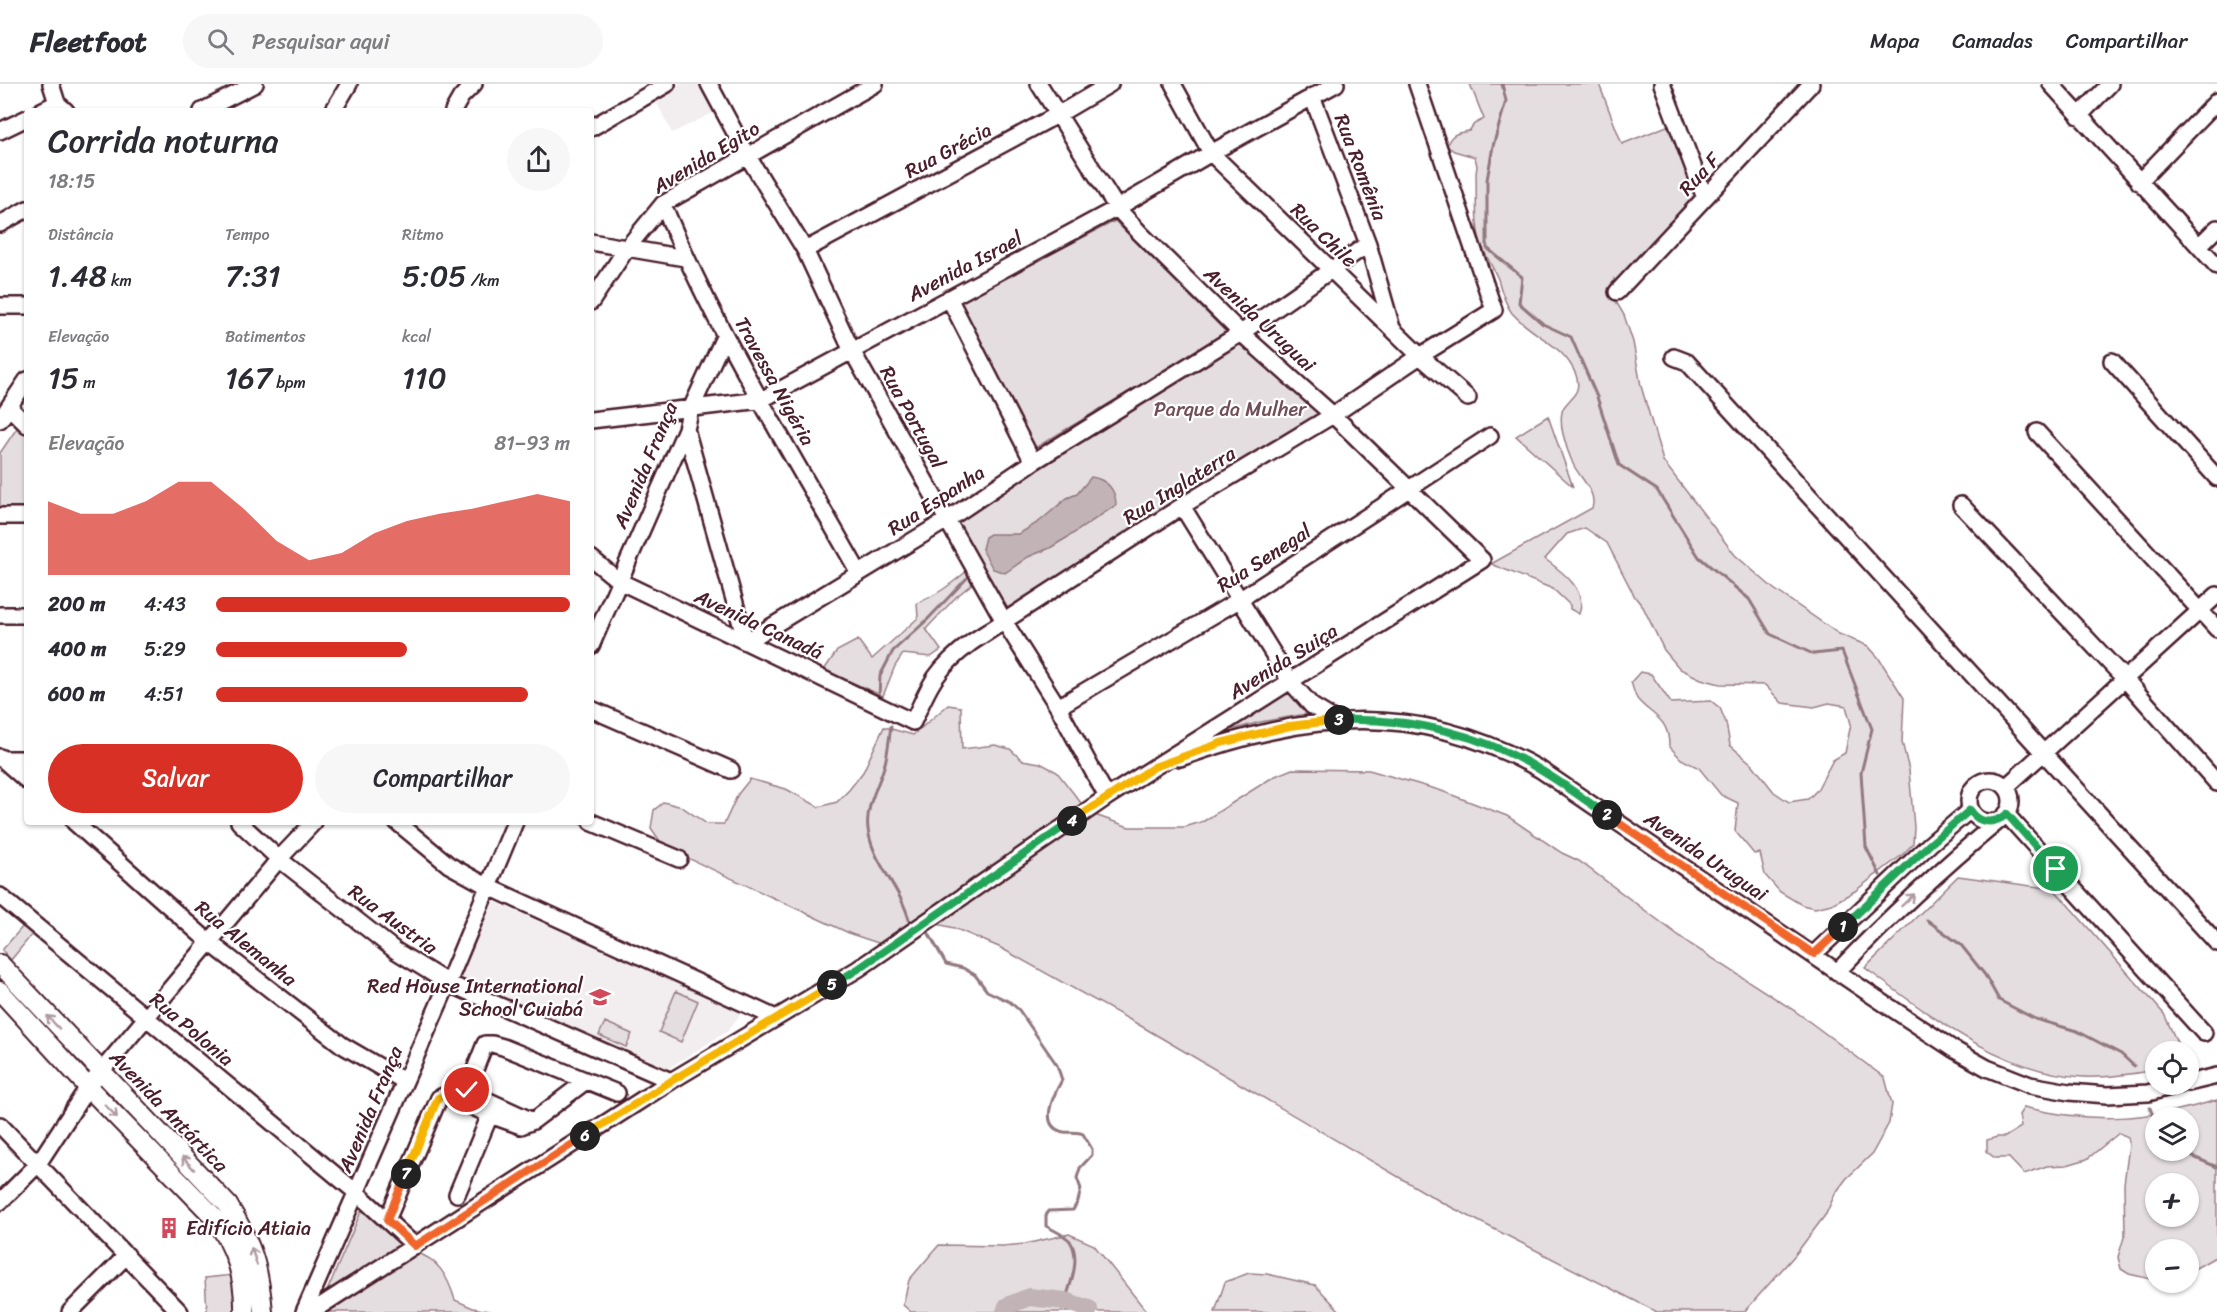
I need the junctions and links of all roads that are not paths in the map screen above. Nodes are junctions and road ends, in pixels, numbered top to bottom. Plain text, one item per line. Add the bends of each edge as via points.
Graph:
1 (51, 84) edge
2 (255, 84) edge
3 (349, 84) edge
4 (474, 84) edge
5 (667, 84) edge
6 (709, 84) edge
7 (875, 84) edge
8 (1039, 84) edge
9 (1110, 84) edge
10 (1173, 84) edge
11 (1336, 84) edge
12 (1417, 84) edge
13 (1662, 84) edge
14 (1811, 84) edge
15 (2051, 84) edge
16 (2110, 84) edge
17 (1312, 96) junction
18 (2217, 101) edge
19 (62, 107) edge
20 (208, 108) edge
21 (335, 108) edge
22 (455, 108) edge
23 (1059, 114) junction
24 (2079, 116) junction
25 (24, 119) edge
26 (594, 126) edge
27 (0, 131) edge
28 (1210, 153) junction
29 (747, 155) junction
30 (2139, 182) junction
31 (1706, 198) junction
32 (663, 204) junction
33 (1117, 208) junction
34 (24, 211) edge
35 (0, 224) edge
36 (2217, 228) edge
37 (594, 242) edge
38 (1368, 244) junction
39 (2199, 246) junction
40 (627, 248) junction
41 (805, 250) junction
42 (685, 258) junction
43 (2217, 266) edge
44 (1330, 270) junction
45 (1617, 292) dead end
46 (594, 298) edge
47 (949, 298) junction
48 (0, 306) edge
49 (24, 306) edge
50 (1393, 328) junction
51 (1241, 333) junction
52 (725, 334) junction
53 (852, 351) junction
54 (1420, 356) junction
55 (1674, 357) dead end
56 (2112, 361) dead end
57 (24, 384) edge
58 (1468, 398) dead end
59 (761, 399) junction
60 (9, 407) junction
61 (691, 409) junction
62 (1333, 415) junction
63 (0, 420) edge
64 (594, 420) edge
65 (24, 422) edge
66 (686, 429) junction
67 (2037, 432) dead end
68 (1490, 436) dead end
69 (1033, 462) junction
70 (2217, 478) edge
71 (1407, 489) junction
72 (1961, 505) dead end
73 (1182, 507) junction
74 (0, 516) edge
75 (24, 516) edge
76 (947, 520) junction
77 (594, 560) edge
78 (1482, 560) joint
79 (859, 573) junction
80 (619, 581) junction
81 (2217, 595) edge
82 (1239, 600) junction
83 (2200, 610) junction
84 (0, 615) edge
85 (24, 615) edge
86 (1004, 621) junction
87 (2217, 629) edge
88 (594, 639) edge
89 (746, 642) junction
90 (2125, 679) junction
91 (1290, 681) junction
92 (1058, 707) junction
93 (594, 710) edge
94 (1335, 720) junction
95 (913, 722) joint
96 (2044, 753) junction
97 (0, 757) edge
98 (24, 759) edge
99 (1154, 767) junction
100 (731, 770) dead end
101 (24, 778) edge
102 (2217, 783) edge
103 (2006, 787) junction
104 (1107, 797) junction
105 (1970, 810) junction
106 (2004, 817) junction
107 (594, 823) edge
108 (77, 825) edge
109 (242, 825) edge
110 (311, 825) edge
111 (401, 825) edge
112 (514, 825) edge
113 (1930, 844) junction
114 (279, 858) junction
115 (679, 859) dead end
116 (1947, 864) junction
117 (487, 886) junction
118 (0, 896) edge
119 (1865, 906) junction
120 (1884, 923) junction
121 (209, 942) junction
122 (2217, 943) edge
123 (1814, 954) junction
124 (0, 964) edge
125 (1837, 972) junction
126 (448, 983) junction
127 (0, 991) edge
128 (146, 1018) junction
129 (776, 1018) junction
130 (2204, 1033) dead end
131 (101, 1072) junction
132 (2217, 1076) edge
133 (2199, 1080) edge
134 (404, 1081) junction
135 (586, 1081) junction
136 (671, 1081) junction
137 (88, 1087) junction
138 (617, 1093) dead end
139 (2145, 1093) edge
140 (465, 1096) junction
141 (490, 1115) junction
142 (533, 1121) junction
143 (0, 1125) edge
144 (38, 1164) junction
145 (357, 1193) junction
146 (457, 1194) dead end
147 (0, 1202) edge
148 (387, 1220) junction
149 (415, 1246) junction
150 (127, 1255) junction
151 (304, 1311) edge
152 (70, 1312) edge
153 (180, 1312) edge
154 (244, 1312) edge
155 (263, 1312) edge

1 - 19 street
2 - 20 street
3 - 21 street
4 - 22 street
5 - 26 street
6 - 29 street, Rua Portugal
7 - 29 street, Avenida Egito
8 - 23 street, Avenida Uruguai
9 - 23 street, Rua Grécia
10 - 28 street, Rua Chile
11 - 17 street, Avenida Israel
12 - 54 street, Rua Inglaterra via 1494,310
13 - 31 street
14 - 31 street, Rua F
15 - 24 street
16 - 24 street
17 - 28 street, Avenida Israel
17 - 38 street, Rua Romênia
18 - 30 street
23 - 33 street, Avenida Uruguai
23 - 41 street, Rua Grécia
24 - 30 street
25 - 27 street
28 - 33 street, Avenida Israel
28 - 44 street, Rua Chile
29 - 32 street, Avenida Egito
29 - 41 street, Rua Portugal
30 - 39 street
31 - 45 street, Rua F
32 - 40 street, Avenida Egito
32 - 42 street, Travessa Nigéria
33 - 47 street, Avenida Israel
33 - 51 street, Avenida Uruguai
34 - 35 street
36 - 39 street
37 - 40 street
38 - 44 street, Rua Romênia
38 - 50 street
39 - 43 street
40 - 42 street
40 - 46 street, Avenida Egito
41 - 53 street, Rua Portugal
42 - 52 street, Travessa Nigéria
44 - 50 street, Rua Chile
44 - 51 street, Rua Espanha
47 - 53 street, Avenida Israel
47 - 69 street
48 - 49 street
50 - 54 street, Rua Chile
51 - 62 street, Avenida Uruguai
51 - 69 street, Rua Espanha
52 - 59 street, Travessa Nigéria
52 - 61 street, Avenida França
53 - 59 street, Avenida Israel
53 - 76 street, Rua Portugal
54 - 58 street, Rua Chile
54 - 62 street, Rua Inglaterra
55 - 96 street via 1687,362
56 - 70 street
57 - 60 street
59 - 61 street, Avenida Israel
59 - 79 street, Travessa Nigéria
60 - 63 street
60 - 65 street
61 - 64 street, Avenida Israel
61 - 66 street, Avenida França
62 - 71 street, Avenida Uruguai
62 - 73 street, Rua Inglaterra
66 - 80 street, Avenida França
66 - 89 street
67 - 83 street
68 - 71 street, Rua Senegal
69 - 76 street, Rua Espanha
71 - 78 street, Avenida Uruguai
71 - 82 street, Rua Senegal
72 - 90 street
73 - 82 street
73 - 86 street, Rua Inglaterra
74 - 75 street
76 - 79 street, Rua Espanha
76 - 86 street, Rua Portugal
77 - 80 street, Avenida Canadá
78 - 91 street, Avenida Suiça
79 - 89 street, Rua Espanha
80 - 88 street, Avenida França
80 - 89 street, Avenida Canadá
81 - 83 street
82 - 91 street
82 - 92 street, Rua Senegal
83 - 87 street
83 - 90 street
84 - 85 street
86 - 92 street, Rua Portugal
86 - 95 street, Rua Inglaterra via 951,657 933,678
89 - 95 street, Avenida Canadá
90 - 96 street
90 - 102 street
91 - 94 street via 1312,706
91 - 99 street, Avenida Suiça
92 - 104 street, Rua Portugal
93 - 100 street
94 - 99 street, Avenida Uruguai via 1290,726 1221,743
94 - 123 street, Avenida Uruguai via 1425,726 1504,751 1558,781
96 - 103 street
96 - 122 street
97 - 98 street
97 - 101 street
99 - 104 street, Avenida Suiça
103 - 105 street via 1995,780 1975,785 1968,796
103 - 106 street via 2011,801
104 - 129 street, Avenida Suiça via 858,969
105 - 106 street via 1986,822
105 - 113 street
106 - 116 street
106 - 130 street
107 - 115 street
108 - 121 street, Rua Alemanha
109 - 114 street, Rua Austria
110 - 114 street
111 - 117 street via 448,865
112 - 117 street, Avenida França
113 - 116 street
113 - 119 street
114 - 121 street
114 - 126 street, Rua Austria via 396,951
120 -> 116 street
117 - 126 street, Avenida França
117 - 129 street
118 - 128 street, Rua Polonia
119 - 120 street
119 - 123 street
120 - 125 street
121 - 128 street
121 - 134 street, Rua Alemanha via 342,1045
123 - 125 street, Avenida Uruguai
131 -> 124 main road, Avenida Antártica
125 - 139 street, Avenida Uruguai via 1953,1049 2030,1085 2107,1095
126 - 134 street, Avenida França
126 - 136 street, Rua Austria
127 - 137 main road
128 - 131 street
128 - 145 street, Rua Polonia
129 - 136 street, Avenida Suiça
131 - 137 street
155 -> 131 main road, Avenida Antártica via 253,1252 228,1206
132 - 133 street
134 - 145 street, Avenida França
135 - 138 street
135 - 140 street via 485,1044
135 - 142 street
136 - 149 street, Avenida Suiça
137 - 144 street
137 -> 154 main road via 214,1217 228,1237 244,1289
140 - 141 street
140 - 142 street
140 - 148 street via 438,1098
141 - 142 street via 521,1126
141 - 146 street
143 - 144 street
144 - 147 street
144 - 150 street
145 - 148 street
145 - 151 street, Avenida França
148 - 149 street
149 - 151 street, Avenida Suiça via 322,1305
150 - 152 street
150 - 153 street

